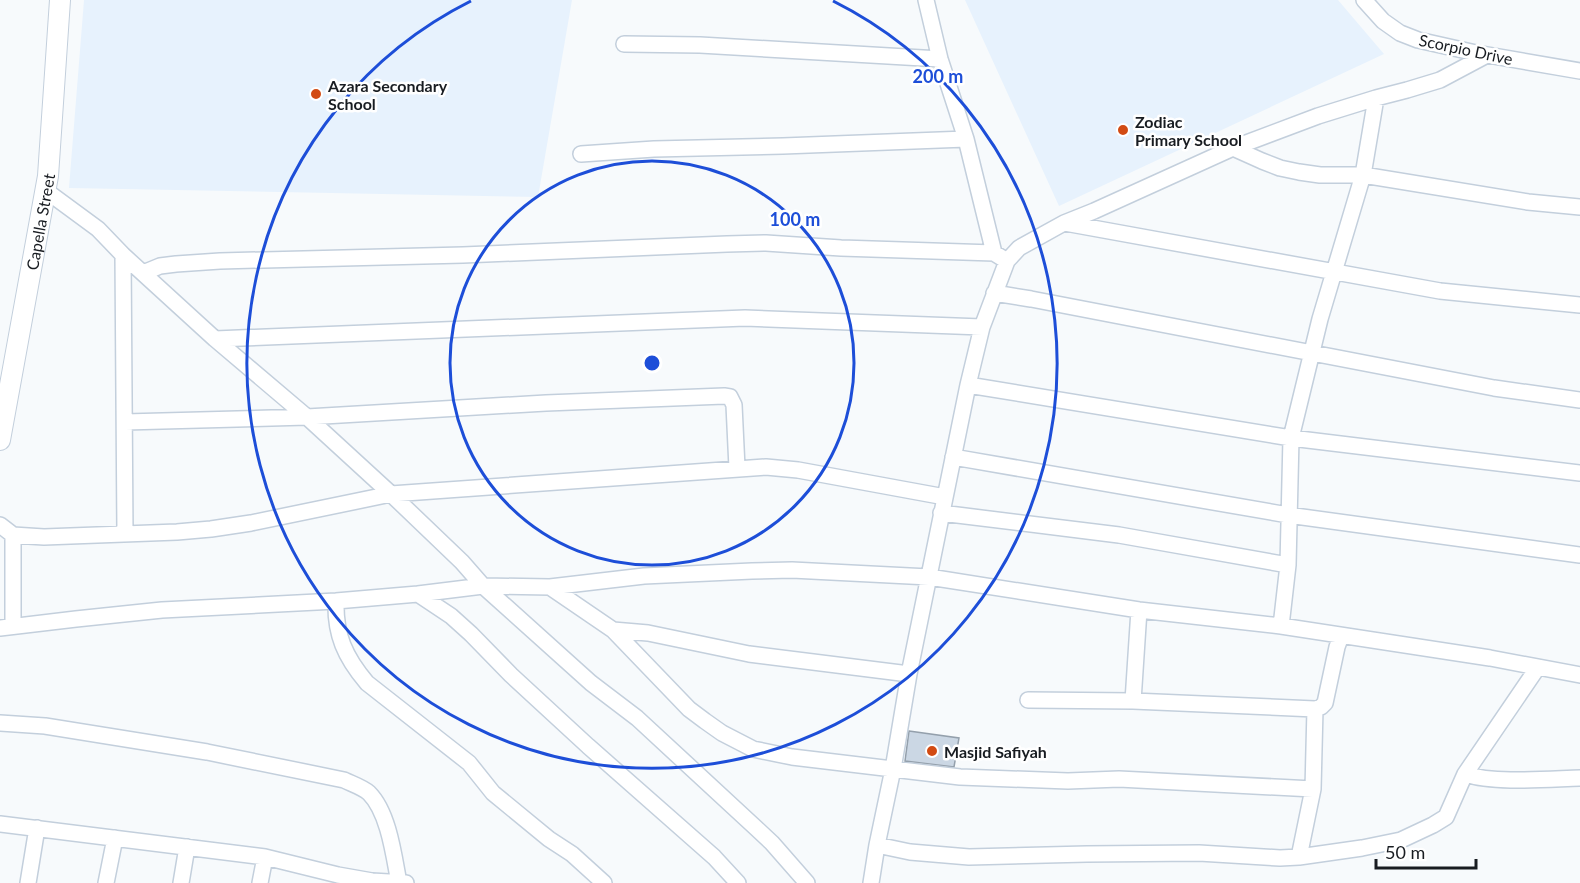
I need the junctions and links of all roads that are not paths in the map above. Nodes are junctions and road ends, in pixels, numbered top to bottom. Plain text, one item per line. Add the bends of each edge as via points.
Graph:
1 (60, 0) edge
2 (926, 0) edge
3 (1364, 0) edge
4 (624, 44) dead end
5 (1487, 55) junction
6 (940, 59) junction
7 (1580, 71) edge
8 (1376, 98) junction
9 (966, 139) junction
10 (1233, 148) junction
11 (581, 154) dead end
12 (1363, 175) junction
13 (45, 190) junction
14 (1580, 207) edge
15 (1064, 222) junction
16 (123, 255) junction
17 (1000, 257) junction
18 (1335, 271) junction
19 (143, 273) junction
20 (994, 293) junction
21 (1580, 305) edge
22 (982, 327) junction
23 (215, 339) junction
24 (1311, 354) junction
25 (968, 385) junction
26 (1580, 400) edge
27 (307, 417) junction
28 (125, 422) junction
29 (1291, 438) junction
30 (0, 441) edge
31 (953, 457) junction
32 (737, 468) junction
33 (1580, 473) edge
34 (391, 494) junction
35 (945, 496) junction
36 (941, 513) junction
37 (1288, 515) junction
38 (0, 525) edge
39 (125, 534) junction
40 (13, 535) junction
41 (1580, 555) edge
42 (1288, 565) junction
43 (929, 577) junction
44 (483, 586) junction
45 (550, 586) junction
46 (418, 594) junction
47 (336, 601) junction
48 (1140, 610) junction
49 (1281, 626) junction
50 (6, 627) edge
51 (613, 630) junction
52 (1341, 636) junction
53 (1538, 667) junction
54 (909, 674) junction
55 (1580, 675) edge
56 (1028, 700) dead end
57 (1133, 700) junction
58 (1315, 709) junction
59 (0, 723) edge
60 (893, 770) junction
61 (1466, 774) junction
62 (1580, 778) edge
63 (1313, 789) junction
64 (0, 824) edge
65 (37, 828) junction
66 (115, 838) junction
67 (877, 845) junction
68 (188, 847) junction
69 (265, 857) junction
70 (1299, 857) junction
71 (337, 879) edge
72 (28, 883) edge
73 (106, 883) edge
74 (181, 883) edge
75 (260, 883) edge
76 (399, 883) edge
77 (409, 883) edge
78 (604, 883) edge
79 (738, 883) edge
80 (807, 883) edge
81 (871, 883) edge

1 - 13 street, Capella Street
2 - 6 street
3 - 5 street, Scorpio Drive via 1400,33
4 - 6 street
5 - 7 street, Scorpio Drive
5 - 8 street via 1440,80
6 - 9 street
8 - 10 street
8 - 12 street
9 - 11 street
9 - 17 street
10 - 12 street via 1280,168 1320,175
10 - 15 street
12 - 14 street
12 - 18 street
13 - 16 street via 98,229
13 - 30 street, Capella Street
15 - 17 street
15 - 18 street
16 - 19 street
16 - 28 street
17 - 19 street via 765,243 220,261 176,264
17 - 20 street
18 - 21 street via 1440,291
18 - 24 street
19 - 23 street
20 - 22 street
20 - 24 street
22 - 23 street via 745,318
22 - 25 street
23 - 27 street
24 - 26 street
24 - 29 street
25 - 29 street
25 - 31 street
27 - 28 street
27 - 32 street via 724,396 730,397 734,405
27 - 34 street
28 - 39 street
29 - 33 street
29 - 37 street
31 - 35 street
31 - 37 street
32 - 34 street
32 - 35 street via 798,470
34 - 39 street via 232,526
34 - 44 street
35 - 36 street
36 - 42 street via 1119,535
36 - 43 street
37 - 41 street
37 - 42 street
38 - 40 street
39 - 40 street
40 - 50 street
42 - 49 street
43 - 45 street via 792,570 644,576
43 - 48 street
43 - 54 street
44 - 45 street
44 - 46 street
44 - 80 street via 591,683 637,718 772,843
45 - 51 street
46 - 47 street
46 - 79 street via 471,634
47 - 50 street via 162,610
47 - 78 street via 340,638 354,668 367,683 469,762 493,793
48 - 49 street
48 - 57 street
49 - 52 street
51 - 54 street via 648,633 749,654
51 - 60 street via 689,709 753,749
52 - 53 street
52 - 58 street via 1325,703
53 - 55 street
53 - 61 street
54 - 60 street
56 - 57 street
57 - 58 street
58 - 63 street
59 - 76 street via 45,726 207,752 344,780 360,787 376,802 390,839
60 - 63 street via 960,777 1119,779
60 - 67 street
61 - 62 street via 1513,780
61 - 70 street via 1446,817 1433,825 1401,840
63 - 70 street
64 - 65 street
65 - 66 street
65 - 72 street
66 - 68 street
66 - 73 street
67 - 70 street via 969,857 1199,853
67 - 81 street
68 - 69 street
68 - 74 street
69 - 71 street
69 - 75 street
71 - 76 street
76 - 77 street

